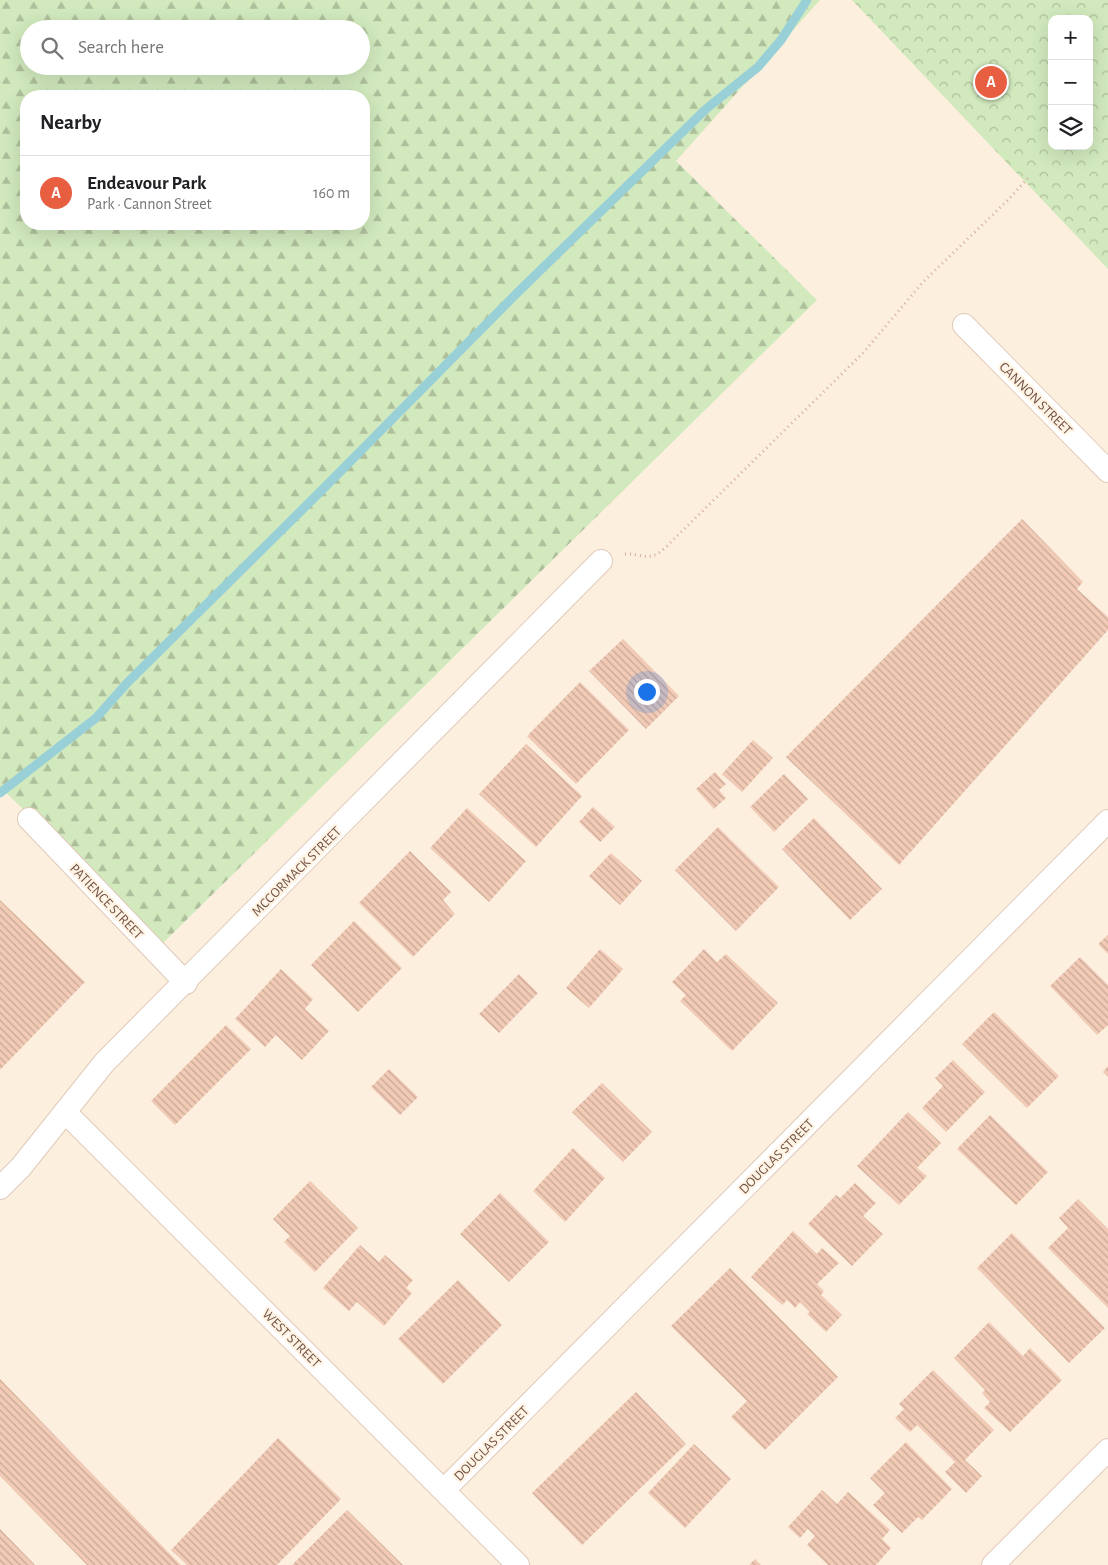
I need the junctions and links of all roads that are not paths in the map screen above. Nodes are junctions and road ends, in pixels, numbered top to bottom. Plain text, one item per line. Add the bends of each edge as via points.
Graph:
1 (964, 325) dead end
2 (1108, 470) edge
3 (600, 561) road end
4 (29, 819) dead end
5 (1108, 821) edge
6 (186, 983) junction
7 (65, 1112) junction
8 (0, 1188) edge
9 (1108, 1450) edge
10 (444, 1490) junction
11 (518, 1565) edge
12 (993, 1565) edge

1 - 2 street, CANNON STREET
3 - 6 street, MCCORMACK STREET
4 - 6 street, PATIENCE STREET
5 - 10 street, DOUGLAS STREET
6 - 7 street, MCCORMACK STREET via 104,1063
7 - 8 street, MCCORMACK STREET
7 - 10 street, WEST STREET
9 - 12 street
10 - 11 street, WEST STREET

